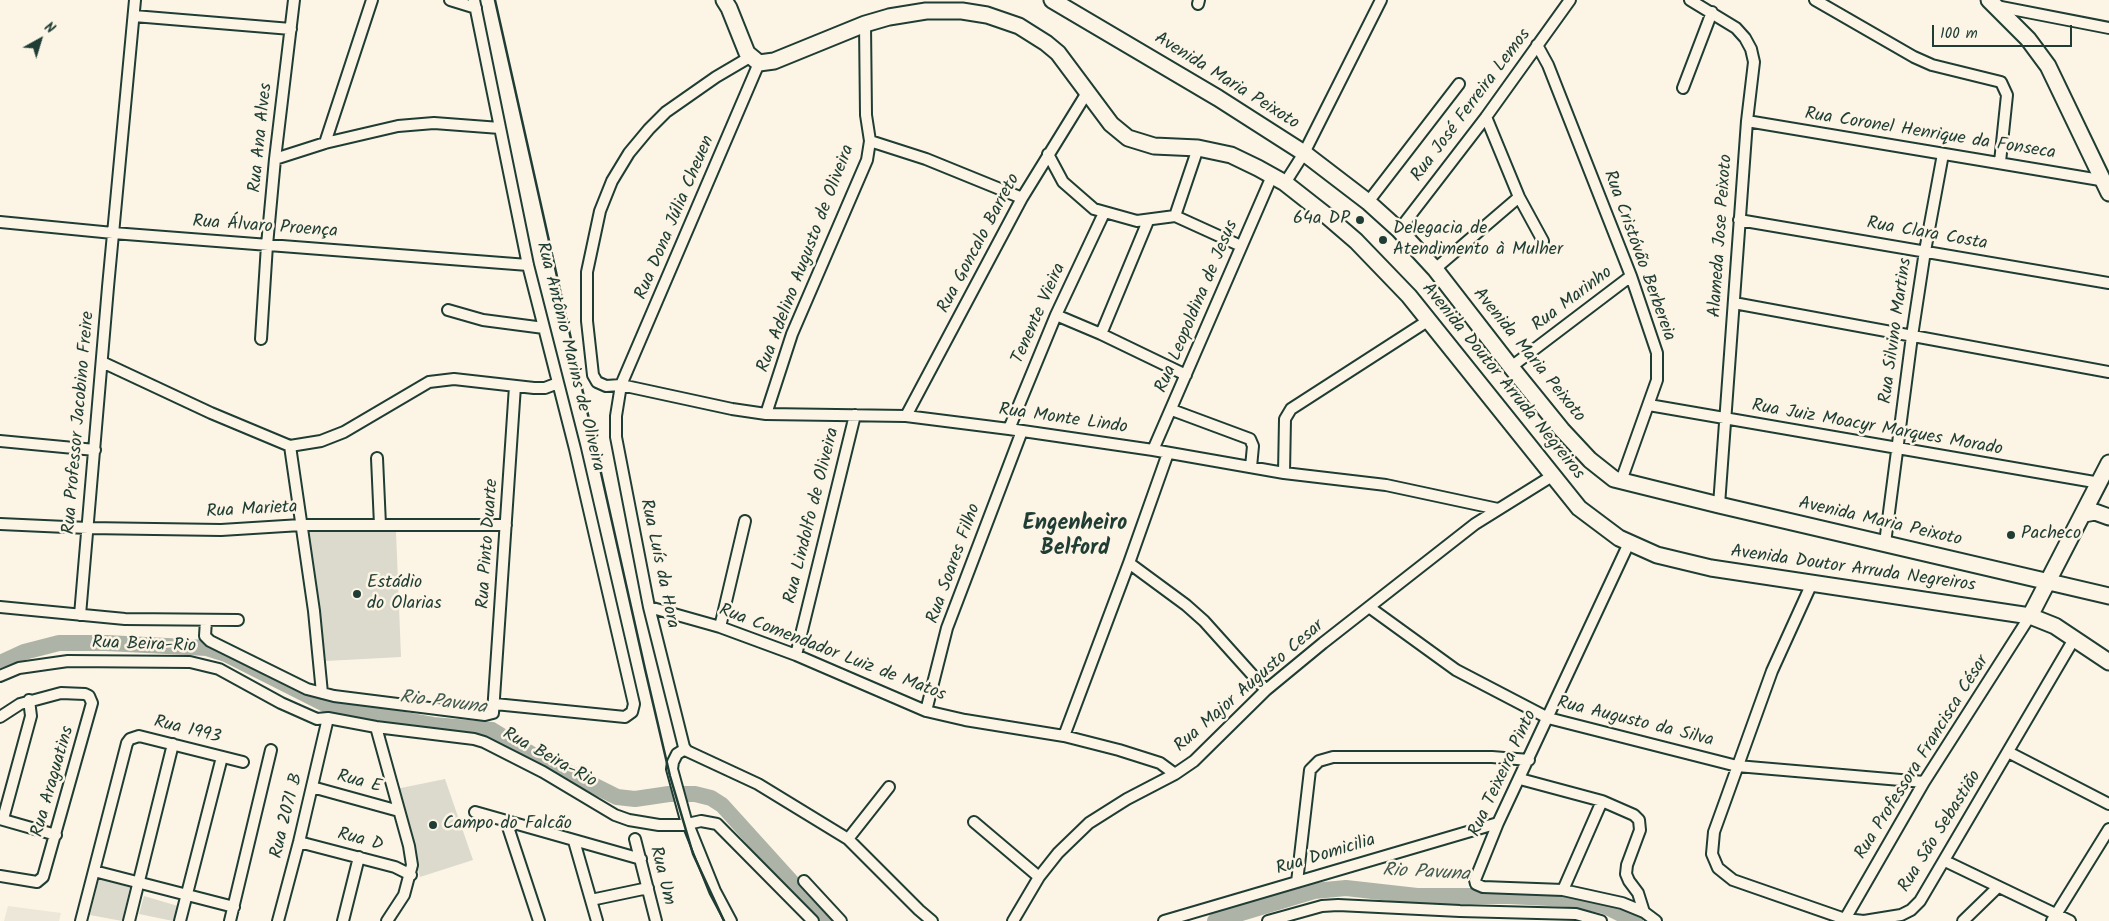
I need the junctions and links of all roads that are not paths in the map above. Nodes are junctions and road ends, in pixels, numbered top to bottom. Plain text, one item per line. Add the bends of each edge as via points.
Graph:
1 (136, 0) edge
2 (294, 0) edge
3 (372, 0) edge
4 (450, 0) edge
5 (724, 0) edge
6 (1052, 0) edge
7 (1381, 0) edge
8 (1570, 0) edge
9 (1690, 0) edge
10 (1815, 0) edge
11 (1992, 3) edge
12 (475, 4) edge
13 (1712, 12) junction
14 (134, 16) junction
15 (865, 24) junction
16 (2109, 28) edge
17 (291, 29) junction
18 (1537, 45) junction
19 (755, 60) junction
20 (1459, 84) dead end
21 (1682, 88) dead end
22 (1088, 91) junction
23 (1486, 117) junction
24 (1746, 121) junction
25 (500, 128) junction
26 (870, 140) junction
27 (325, 143) junction
28 (1198, 148) junction
29 (1304, 152) junction
30 (1048, 154) junction
31 (1943, 154) junction
32 (275, 159) junction
33 (2000, 162) junction
34 (1278, 180) junction
35 (2107, 185) edge
36 (1519, 197) junction
37 (1022, 198) junction
38 (1368, 202) junction
39 (1104, 214) junction
40 (1175, 216) junction
41 (1740, 220) junction
42 (1148, 221) junction
43 (0, 222) edge
44 (1399, 230) junction
45 (113, 233) junction
46 (1543, 241) dead end
47 (267, 245) junction
48 (1241, 246) junction
49 (1925, 252) junction
50 (528, 264) junction
51 (1434, 269) junction
52 (1631, 276) junction
53 (2109, 283) edge
54 (1734, 303) junction
55 (448, 310) dead end
56 (1056, 315) junction
57 (1429, 320) junction
58 (544, 328) junction
59 (1101, 334) junction
60 (1912, 336) junction
61 (262, 339) dead end
62 (102, 362) junction
63 (1511, 367) junction
64 (2109, 372) edge
65 (1186, 374) junction
66 (558, 383) junction
67 (621, 385) junction
68 (515, 386) junction
69 (1649, 405) junction
70 (1172, 410) junction
71 (766, 414) junction
72 (855, 415) junction
73 (906, 416) junction
74 (1726, 420) junction
75 (1009, 429) junction
76 (1022, 431) junction
77 (0, 442) edge
78 (290, 446) junction
79 (1896, 449) junction
80 (95, 450) junction
81 (1153, 450) junction
82 (1168, 453) junction
83 (377, 458) dead end
84 (2109, 463) edge
85 (1252, 467) junction
86 (1284, 473) junction
87 (1552, 476) junction
88 (1621, 481) junction
89 (2100, 483) junction
90 (1719, 506) junction
91 (1498, 509) junction
92 (2095, 511) edge
93 (746, 521) dead end
94 (0, 524) edge
95 (301, 524) junction
96 (380, 525) junction
97 (506, 525) junction
98 (88, 528) junction
99 (1885, 543) junction
100 (1629, 544) junction
101 (1130, 563) junction
102 (2048, 581) junction
103 (1812, 583) junction
104 (2109, 596) edge
105 (0, 607) edge
106 (649, 607) junction
107 (1369, 607) junction
108 (80, 615) junction
109 (2030, 616) junction
110 (206, 620) junction
111 (238, 620) dead end
112 (720, 627) junction
113 (2074, 639) junction
114 (796, 655) junction
115 (2109, 662) edge
116 (0, 676) edge
117 (1266, 690) junction
118 (322, 693) junction
119 (29, 700) junction
120 (494, 708) junction
121 (926, 711) junction
122 (0, 717) edge
123 (328, 718) junction
124 (1548, 718) junction
125 (376, 727) junction
126 (1064, 736) junction
127 (173, 744) junction
128 (684, 748) junction
129 (271, 750) dead end
130 (2008, 752) junction
131 (222, 756) junction
132 (1529, 760) junction
133 (243, 762) dead end
134 (1737, 766) junction
135 (1175, 774) junction
136 (1520, 779) junction
137 (1924, 782) junction
138 (312, 787) junction
139 (889, 787) dead end
140 (1602, 800) junction
141 (2109, 804) edge
142 (398, 811) junction
143 (475, 812) dead end
144 (1, 819) edge
145 (506, 821) junction
146 (974, 822) dead end
147 (1498, 823) junction
148 (688, 824) junction
149 (2109, 829) edge
150 (56, 835) junction
151 (635, 839) dead end
152 (848, 839) junction
153 (574, 841) junction
154 (299, 842) junction
155 (360, 858) junction
156 (641, 859) junction
157 (1945, 861) junction
158 (94, 871) junction
159 (411, 874) junction
160 (0, 876) edge
161 (1039, 877) junction
162 (804, 881) dead end
163 (138, 882) junction
164 (1297, 882) junction
165 (1998, 886) junction
166 (648, 888) junction
167 (1563, 890) junction
168 (186, 895) junction
169 (591, 900) junction
170 (234, 907) junction
171 (1199, 911) junction
172 (1644, 912) junction
173 (2054, 918) edge
174 (1844, 919) junction
175 (81, 921) edge
176 (129, 921) edge
177 (180, 921) edge
178 (230, 921) edge
179 (278, 921) edge
180 (343, 921) edge
181 (387, 921) edge
182 (540, 921) edge
183 (597, 921) edge
184 (656, 921) edge
185 (731, 921) edge
186 (813, 921) edge
187 (840, 921) edge
188 (932, 921) edge
189 (1013, 921) edge
190 (1164, 921) edge
191 (1190, 921) edge
192 (1268, 921) edge
193 (1601, 921) edge
194 (1656, 921) edge
195 (1963, 921) edge
196 (2070, 921) edge

1 - 14 street, Rua Professor Jacobino Freire
2 - 17 street, Rua Ana Alves
3 - 27 street
4 - 12 street
5 - 19 main road
6 - 29 main road, Avenida Maria Peixoto
7 - 29 street, Rua Leopoldina de Jesus
8 - 18 street, Rua José Ferreira Lemos
9 - 13 street, Alameda Jose Peixoto
10 - 33 street via 1932,65 2000,82 2007,95
11 - 16 street
11 - 35 main road via 2028,39 2048,66
12 - 25 street, Rua Antônio Marins de Oliveira
13 - 21 street
13 - 24 street, Alameda Jose Peixoto via 1736,28 1751,49 1754,62
14 - 17 street
14 - 45 street, Rua Professor Jacobino Freire
15 - 19 main road, Avenida Doutor Arruda Negreiros via 774,61
15 - 22 main road, Avenida Doutor Arruda Negreiros via 926,11 962,11 1004,20 1046,43
15 - 26 street, Rua Adelino Augusto de Oliveira via 866,115
17 - 32 street, Rua Ana Alves
18 - 23 street, Rua José Ferreira Lemos
18 - 52 street, Rua Cristóvão Berbereia via 1548,65
19 - 67 street, Rua Dona Júlia Cheuen
19 - 67 street, Rua Monte Lindo via 716,77 666,112 629,153 612,181 600,211 587,272 587,321 593,375 597,382 606,386
20 - 38 street
22 - 28 main road, Avenida Doutor Arruda Negreiros via 1111,124 1128,138 1154,146
22 - 30 street, Rua Goncalo Barreto
23 - 36 street
23 - 44 street, Rua José Ferreira Lemos
24 - 31 street, Rua Coronel Henrique da Fonseca
24 - 41 street, Alameda Jose Peixoto
25 - 27 street via 416,123
25 - 50 street, Rua Antônio Marins de Oliveira
26 - 37 street
26 - 71 street, Rua Adelino Augusto de Oliveira via 864,168 792,334
27 - 32 street
28 - 34 main road, Avenida Doutor Arruda Negreiros via 1231,156
28 - 40 street
29 - 34 street, Rua Leopoldina de Jesus
29 - 38 main road, Avenida Maria Peixoto
30 - 37 street, Rua Goncalo Barreto
30 - 39 street via 1071,191
31 - 33 street, Rua Coronel Henrique da Fonseca
31 - 49 street, Rua Silvino Martins
32 - 47 street, Rua Ana Alves
33 - 35 street, Rua Coronel Henrique da Fonseca
34 - 48 street, Rua Leopoldina de Jesus
34 - 57 main road, Avenida Doutor Arruda Negreiros via 1322,211 1356,241
36 - 46 street
36 - 51 street
37 - 73 street, Rua Goncalo Barreto
38 - 44 main road, Avenida Maria Peixoto
39 - 42 street
39 - 56 street, Tenente Vieira
40 - 42 street
40 - 48 street
41 - 49 street, Rua Clara Costa
41 - 54 street, Alameda Jose Peixoto
42 - 59 street
43 - 45 street, Rua Álvaro Proença
44 - 51 main road, Avenida Maria Peixoto
45 - 47 street, Rua Álvaro Proença
45 - 62 street, Rua Professor Jacobino Freire
47 - 50 street, Rua Álvaro Proença
47 - 61 street, Rua Ana Alves
48 - 65 street, Rua Leopoldina de Jesus
49 - 53 street, Rua Clara Costa
49 - 60 street, Rua Silvino Martins
50 - 58 street, Rua Antônio Marins de Oliveira
51 - 63 main road, Avenida Maria Peixoto
52 - 63 street, Rua Marinho
52 - 69 street, Rua Cristóvão Berbereia via 1657,353 1656,380
54 - 60 street
54 - 74 street, Alameda Jose Peixoto
55 - 58 street via 483,320
56 - 59 street
56 - 75 street, Tenente Vieira
57 - 86 street via 1291,409 1285,420
57 - 87 main road, Avenida Doutor Arruda Negreiros
58 - 66 street, Rua Antônio Marins de Oliveira
59 - 65 street
60 - 64 street
60 - 79 street, Rua Silvino Martins
62 - 78 street
62 - 80 street, Rua Professor Jacobino Freire
63 - 88 main road, Avenida Maria Peixoto via 1590,460
65 - 70 street, Rua Leopoldina de Jesus
66 - 68 street via 545,388
66 - 120 street, Rua Antônio Marins de Oliveira via 634,704 632,712 625,717
67 - 71 street, Rua Monte Lindo
67 - 106 street, Rua Luís da Hora via 616,437
68 - 78 street via 454,379 429,382 344,432 321,441
68 - 97 street, Rua Pinto Duarte
69 - 74 street, Rua Juiz Moacyr Marques Morado
69 - 88 street, Rua Cristóvão Berbereia
70 - 81 street, Rua Leopoldina de Jesus
70 - 85 street via 1250,439
71 - 72 street, Rua Monte Lindo
72 - 73 street, Rua Monte Lindo
72 - 114 street, Rua Lindolfo de Oliveira
73 - 75 street, Rua Monte Lindo
74 - 79 street, Rua Juiz Moacyr Marques Morado
74 - 90 street, Alameda Jose Peixoto
75 - 76 street, Rua Monte Lindo
76 - 81 street, Rua Monte Lindo
76 - 121 street, Rua Soares Filho via 948,628
77 - 80 street
78 - 95 street
79 - 89 street, Rua Juiz Moacyr Marques Morado
79 - 99 street, Rua Silvino Martins
80 - 98 street, Rua Professor Jacobino Freire
81 - 82 street, Rua Monte Lindo
82 - 85 street, Rua Monte Lindo
82 - 101 street
83 - 96 street
84 - 89 main road
85 - 86 street, Rua Monte Lindo
86 - 91 street, Rua Monte Lindo via 1386,484
87 - 91 street, Rua Major Augusto Cesar
87 - 100 main road, Avenida Doutor Arruda Negreiros via 1579,508
88 - 90 main road, Avenida Maria Peixoto
89 - 92 main road
90 - 99 main road, Avenida Maria Peixoto
91 - 107 street, Rua Major Augusto Cesar
92 - 102 main road
93 - 112 street
94 - 98 street, Rua Marieta
95 - 96 street, Rua Marieta
95 - 98 street, Rua Marieta via 221,530
95 - 118 street
96 - 97 street, Rua Marieta
97 - 120 street, Rua Pinto Duarte
98 - 108 street, Rua Professor Jacobino Freire
99 - 102 main road, Avenida Maria Peixoto
100 - 103 main road, Avenida Doutor Arruda Negreiros via 1680,562
100 - 124 street, Rua Teixeira Pinto
101 - 117 street via 1204,621
101 - 126 street
102 - 104 main road, Avenida Maria Peixoto
102 - 109 main road
103 - 109 main road, Avenida Doutor Arruda Negreiros
103 - 134 street, Rua São Sebastião via 1772,671
105 - 108 street
106 - 112 street, Rua Comendador Luiz de Matos
106 - 128 street, Rua Luís da Hora
107 - 117 street, Rua Major Augusto Cesar
107 - 124 street, Rua Augusto da Silva via 1456,670
108 - 110 street
109 - 113 main road, Avenida Doutor Arruda Negreiros via 2055,626
109 - 137 street, Rua Professora Francisca César
110 - 111 street
110 - 118 street via 205,636 210,641 307,689
112 - 114 street, Rua Comendador Luiz de Matos
113 - 115 main road, Avenida Doutor Arruda Negreiros
113 - 130 street, Rua São Sebastião
114 - 121 street, Rua Comendador Luiz de Matos
116 - 123 street, Rua Beira-Rio via 19,668 68,661 190,662 219,669 317,719
117 - 135 street, Rua Major Augusto Cesar via 1204,752
118 - 120 street via 485,714
119 - 122 street
119 - 144 street via 31,716
119 - 150 street, Rua Araguatins via 60,693 85,694 91,700 92,708
121 - 126 street, Rua Comendador Luiz de Matos
123 - 125 street, Rua Beira-Rio
123 - 138 street, Rua 2071 B
124 - 132 street, Rua Teixeira Pinto
124 - 134 street, Rua Augusto da Silva
125 - 142 street
125 - 148 street, Rua Beira-Rio via 479,740 543,772 616,815 644,824
126 - 135 street, Rua Comendador Luiz de Matos via 1143,757 1160,763
127 - 131 street, Rua 1993
127 - 158 street, Rua 1993 via 139,736 127,743
127 - 163 street
128 - 148 street via 673,762
128 - 152 street via 758,784
129 - 170 street
130 - 141 street
130 - 157 street, Rua São Sebastião
131 - 133 street, Rua 1993
131 - 168 street
132 - 136 street, Rua Teixeira Pinto
132 - 164 street via 1333,757 1318,761 1310,770
134 - 137 street, Rua Augusto da Silva
134 - 174 street, Rua São Sebastião via 1711,845 1718,868 1732,880
135 - 161 street, Rua Major Augusto Cesar via 1089,823
136 - 140 street
136 - 147 street, Rua Teixeira Pinto
137 - 174 street, Rua Professora Francisca César
138 - 142 street, Rua E
138 - 154 street, Rua 2071 B
139 - 152 street
140 - 167 street
140 - 172 street via 1639,820 1640,830 1626,874 1638,893
142 - 159 street via 412,858
143 - 145 street
144 - 150 street
145 - 153 street
145 - 182 street
146 - 161 street
147 - 164 street, Rua Domicilia
147 - 167 street, Rua Teixeira Pinto via 1476,884 1483,887
148 - 185 street
148 - 186 street, Rua Beira-Rio via 701,821 717,824
149 - 173 street
150 - 160 street, Rua Araguatins via 41,881
151 - 156 street, Rua Um
152 - 188 street
153 - 156 street
153 - 169 street
154 - 155 street, Rua D
154 - 179 street, Rua 2071 B
155 - 159 street, Rua D
155 - 180 street
156 - 166 street, Rua Um
157 - 165 street
157 - 174 street, Rua São Sebastião via 1912,910 1885,918
158 - 163 street
158 - 175 street
159 - 181 street via 404,895
161 - 189 street, Rua Major Augusto Cesar
162 - 187 street
163 - 168 street
163 - 176 street
164 - 171 street, Rua Domicilia
165 - 173 street
165 - 195 street
166 - 169 street
166 - 184 street, Rua Um
167 - 172 street via 1622,902
168 - 170 street
168 - 177 street
169 - 183 street
170 - 178 street
171 - 190 street, Rua Domicilia
171 - 191 street
172 - 194 street
173 - 196 street
192 - 193 street via 1338,904 1550,912 1576,914

